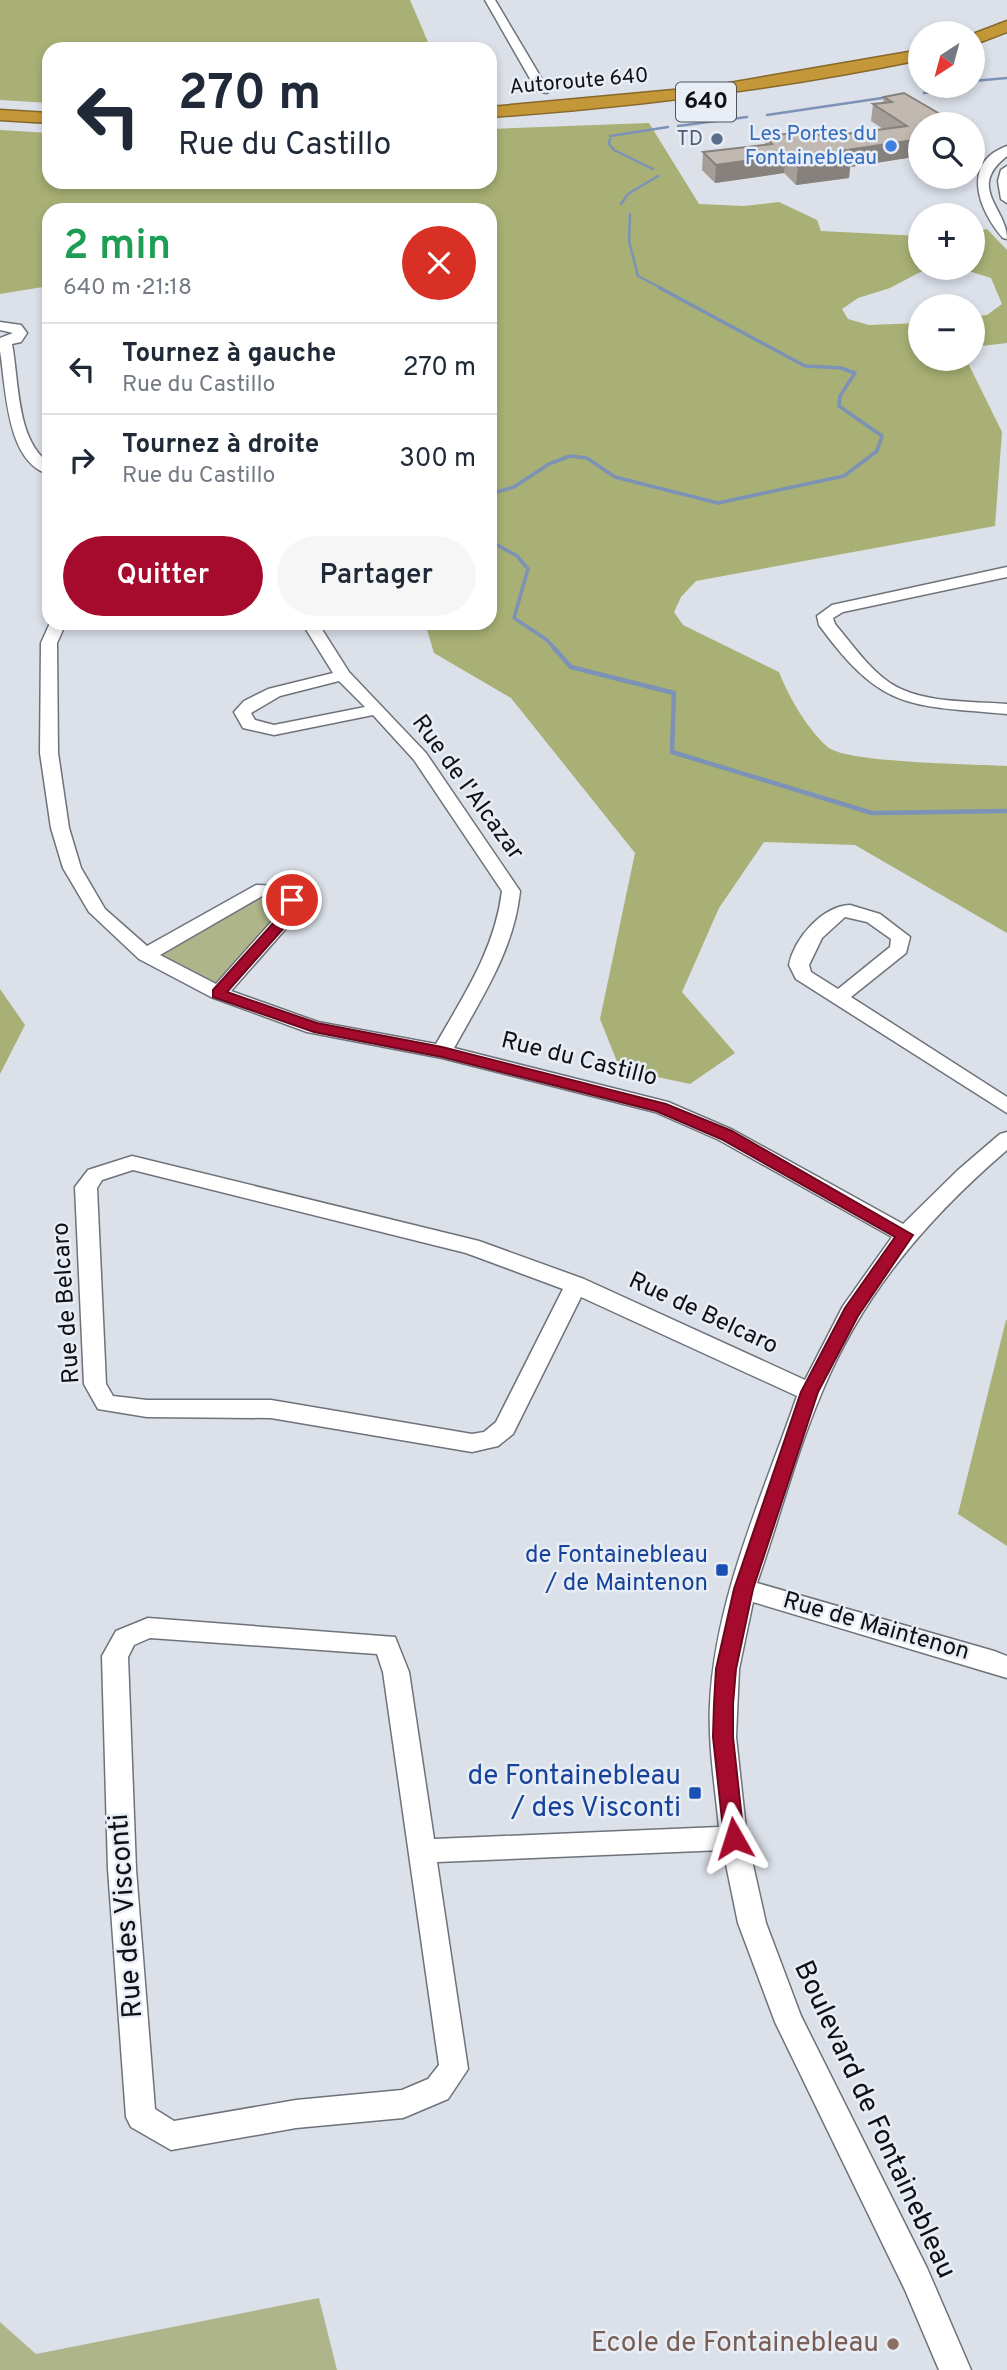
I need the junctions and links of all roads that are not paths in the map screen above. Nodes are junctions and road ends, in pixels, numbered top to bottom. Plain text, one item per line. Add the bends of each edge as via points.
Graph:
1 (490, 0) edge
2 (1007, 26) edge
3 (1007, 35) edge
4 (985, 36) edge
5 (985, 40) edge
6 (994, 49) dead end
7 (985, 51) edge
8 (908, 57) edge
9 (908, 68) edge
10 (543, 91) dead end
11 (0, 106) edge
12 (42, 108) edge
13 (497, 111) edge
14 (0, 115) edge
15 (42, 118) edge
16 (497, 121) edge
17 (1007, 149) edge
18 (1006, 177) edge
19 (985, 179) joint
20 (985, 189) edge
21 (1007, 199) edge
22 (1007, 235) edge
23 (0, 326) edge
24 (2, 342) edge
25 (42, 465) edge
26 (1007, 572) edge
27 (55, 630) edge
28 (314, 630) edge
29 (343, 675) junction
30 (1007, 709) edge
31 (375, 710) junction
32 (146, 955) junction
33 (218, 993) junction
34 (841, 996) junction
35 (442, 1052) junction
36 (1007, 1105) edge
37 (1007, 1139) edge
38 (905, 1235) junction
39 (576, 1285) junction
40 (810, 1392) junction
41 (743, 1589) junction
42 (1007, 1667) edge
43 (734, 1838) junction
44 (423, 1851) junction
45 (955, 2370) edge

1 - 10 street
2 - 4 highway
3 - 5 highway
6 - 7 highway
8 - 13 highway, Autoroute 640 / 640 via 707,92
9 - 16 highway, Autoroute 640 / 640 via 720,100
11 - 12 highway
14 - 15 highway
17 - 19 street via 990,164
18 - 19 street
18 - 21 street
20 - 22 street via 985,205
23 - 24 street via 20,333 16,339
24 - 25 street via 12,375 19,436 30,456
26 - 30 street via 838,608 825,615 827,625 892,692
27 - 32 street, Rue du Castillo via 49,643 49,753 60,828 72,868 99,912
28 - 29 street, Rue de l'Alcazar
29 - 31 street, Rue de l'Alcazar
29 - 31 street, Rue de l'Alcazar via 267,695 249,702 242,712 249,724 274,730
31 - 35 street, Rue de l'Alcazar via 420,757 511,891 510,915 498,945
32 - 33 street, Rue du Castillo
32 - 33 street via 248,895 262,889 284,890 292,900 290,912
33 - 35 street, Rue du Castillo via 314,1028
34 - 34 street via 901,943 901,937 889,927 854,911 828,918 799,966 803,975
34 - 36 street
35 - 38 street, Rue du Castillo via 661,1107 726,1135
37 - 38 street, Boulevard de Fontainebleau
38 - 40 street, Boulevard de Fontainebleau via 851,1312
39 - 39 street, Rue de Belcaro via 471,1246 132,1163 95,1175 86,1187 95,1384 106,1403 129,1409 271,1409 472,1443 490,1440 505,1428
39 - 40 street, Rue de Belcaro
40 - 41 street, Boulevard de Fontainebleau
41 - 42 street, Rue de Maintenon
41 - 43 street, Boulevard de Fontainebleau via 723,1704
43 - 44 street
43 - 45 street, Boulevard de Fontainebleau via 752,1923 789,2022 916,2278
44 - 44 street, Rue des Visconti via 396,1672 386,1644 148,1628 125,1637 115,1656 120,1829 141,2117 171,2136 296,2114 403,2104 438,2089 454,2069

